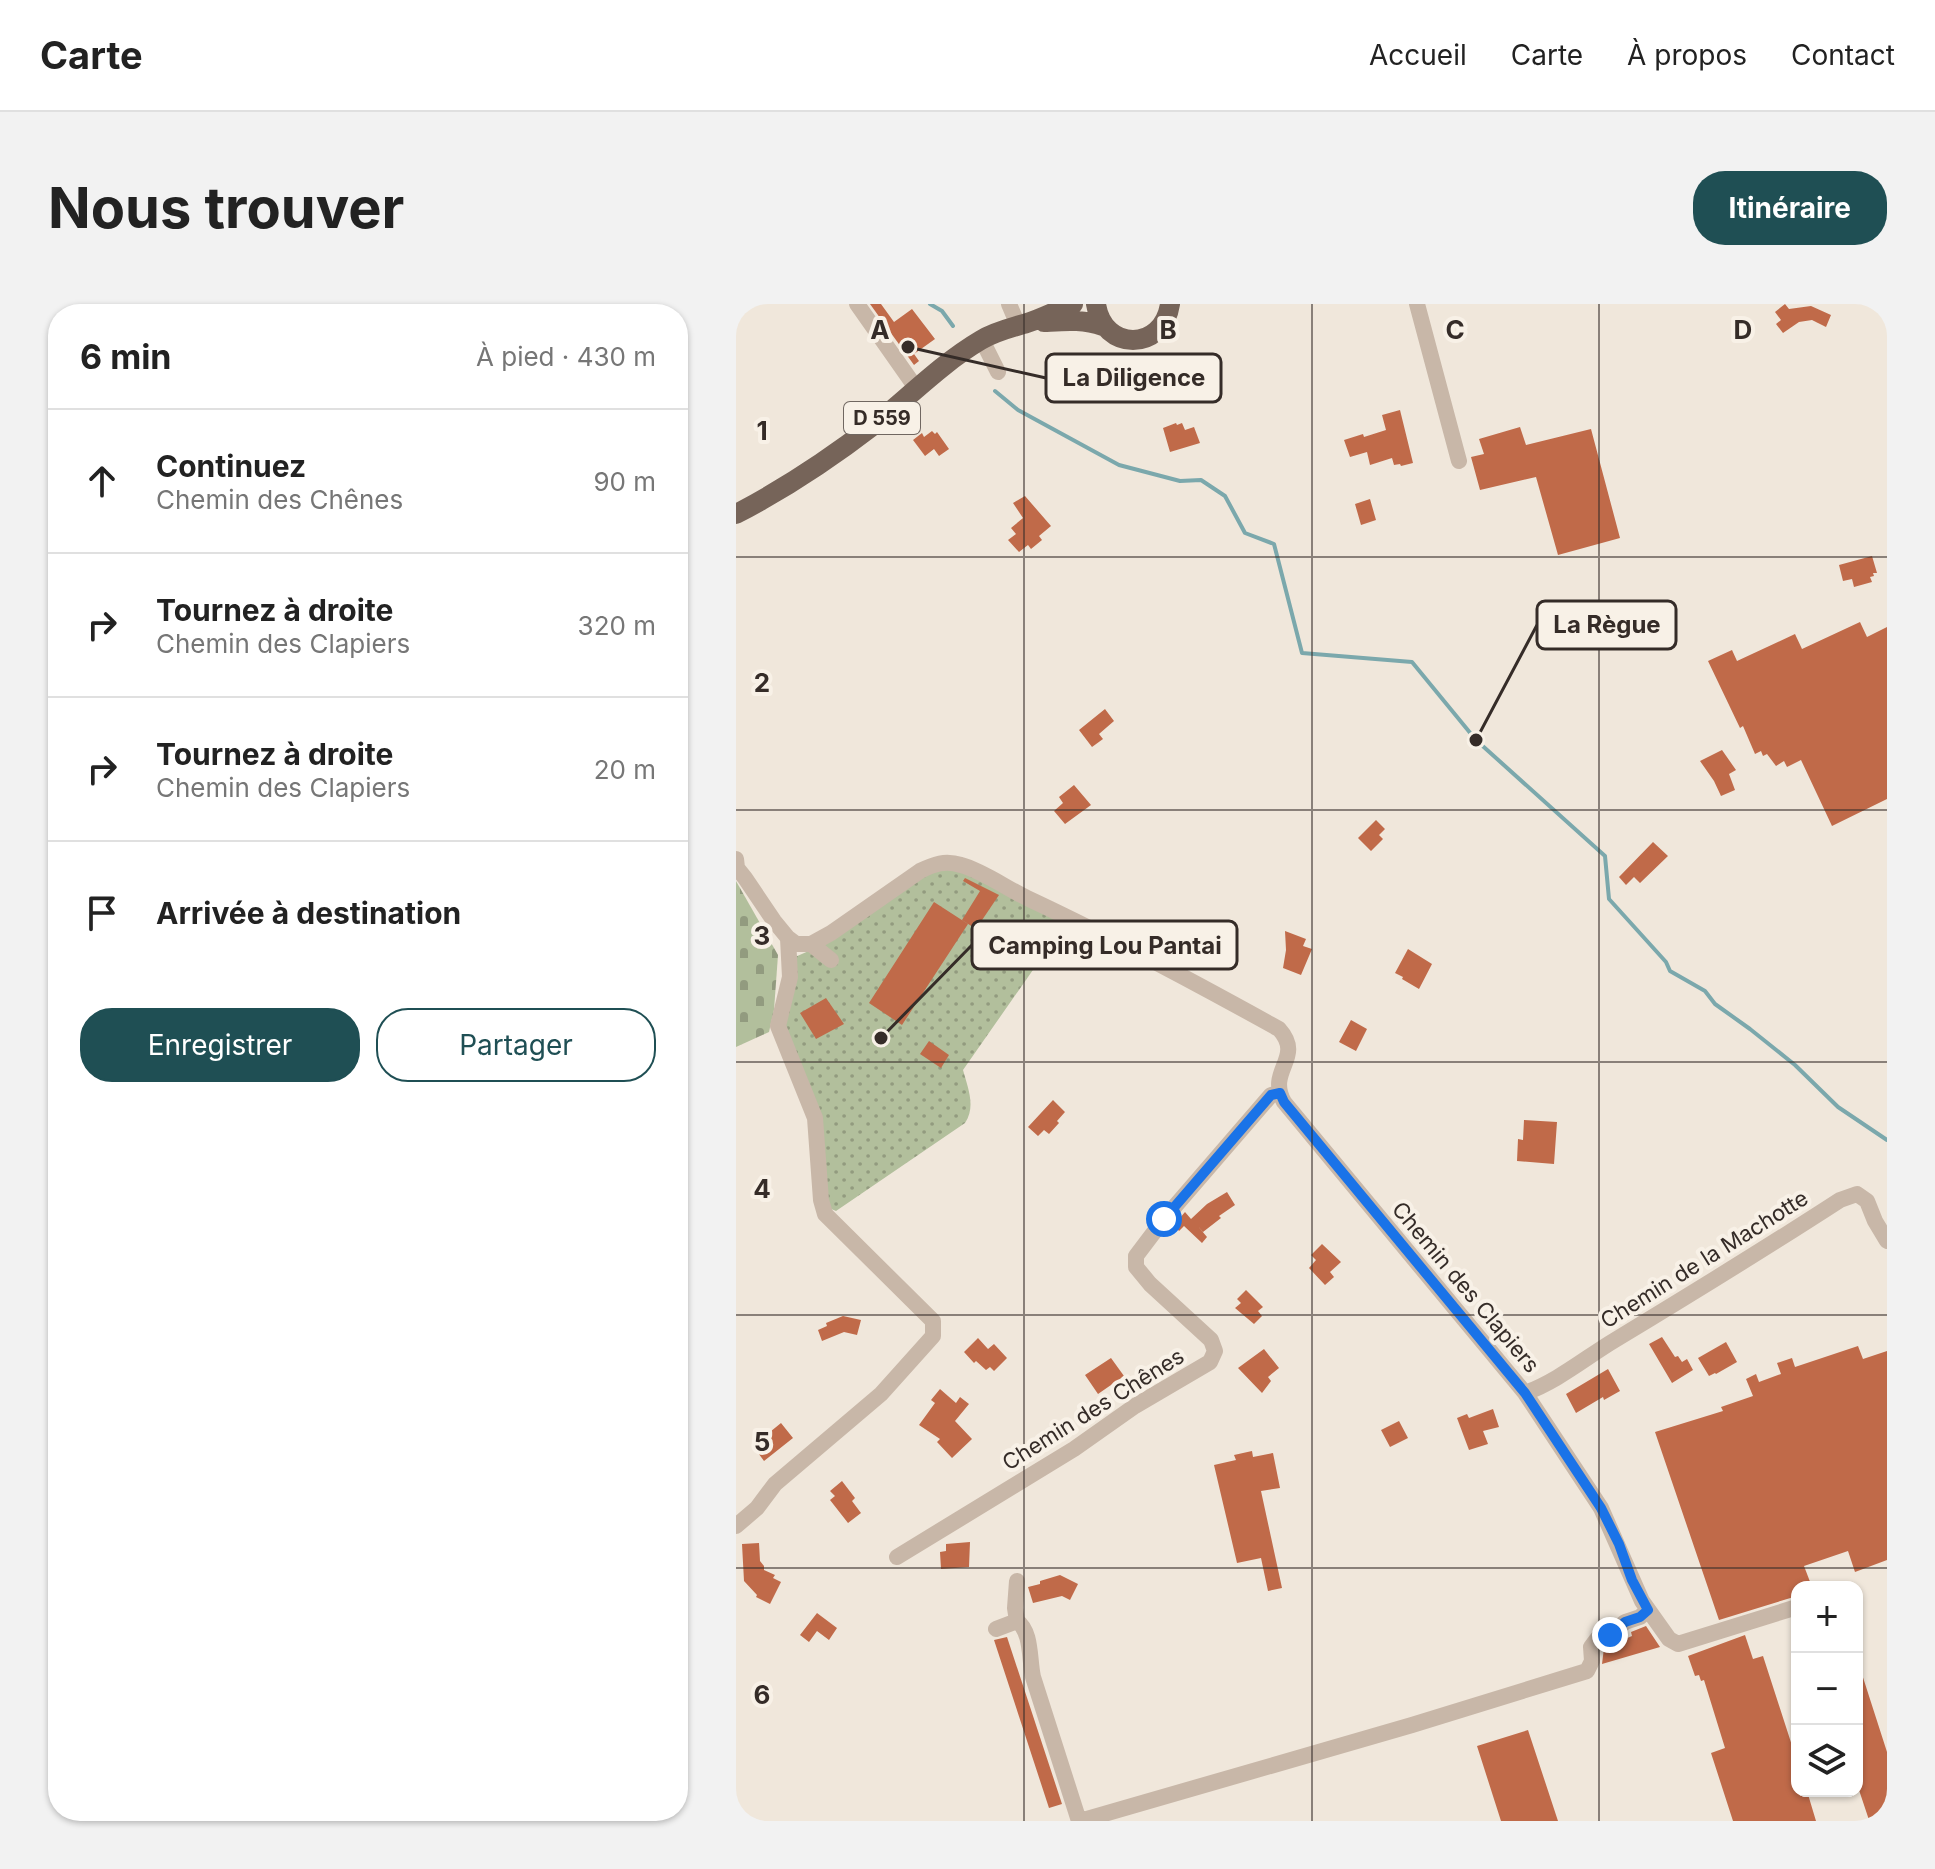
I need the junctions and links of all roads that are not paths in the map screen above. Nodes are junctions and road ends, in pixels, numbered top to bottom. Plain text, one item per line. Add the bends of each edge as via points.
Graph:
1 (857, 304) edge
2 (1009, 304) edge
3 (1073, 304) edge
4 (1096, 304) edge
5 (1186, 304) edge
6 (1417, 304) edge
7 (1168, 311) edge
8 (1023, 324) junction
9 (1103, 326) junction
10 (982, 340) junction
11 (998, 372) dead end
12 (916, 388) junction
13 (1459, 461) dead end
14 (737, 511) edge
15 (736, 859) edge
16 (736, 868) edge
17 (788, 938) junction
18 (811, 944) junction
19 (831, 960) dead end
20 (1280, 1093) junction
21 (1887, 1241) edge
22 (1525, 1393) junction
23 (736, 1526) edge
24 (897, 1557) dead end
25 (1017, 1581) dead end
26 (1791, 1609) edge
27 (1648, 1610) junction
28 (1017, 1621) junction
29 (996, 1629) dead end
30 (1080, 1821) edge

1 - 12 street
2 - 8 street
3 - 8 main road, D 559
4 - 9 main road
5 - 7 main road
6 - 13 street
7 - 9 main road via 1154,334 1144,338 1122,339
8 - 9 main road, D 559 via 1075,321
8 - 10 main road, D 559
10 - 11 street
10 - 12 main road, D 559
12 - 14 main road, D 559 via 822,464
15 - 16 street
16 - 17 street
17 - 18 street
17 - 23 street via 790,977 778,1026 815,1118 825,1214 933,1321 933,1336 881,1394 775,1484
18 - 19 street
18 - 20 street via 933,864 963,865 1279,1029 1289,1048
20 - 22 street, Chemin des Clapiers
20 - 24 street, Chemin des Chênes via 1271,1095 1136,1256 1136,1267 1150,1284 1211,1340 1215,1351 1210,1362
21 - 22 street, Chemin de la Machotte via 1867,1201 1857,1194 1840,1200
22 - 27 street, Chemin des Clapiers via 1601,1508
25 - 28 street
26 - 27 street, Chemin des Clapiers via 1678,1644
27 - 30 street via 1597,1639 1587,1671
28 - 29 street
28 - 30 street via 1028,1635 1033,1677

